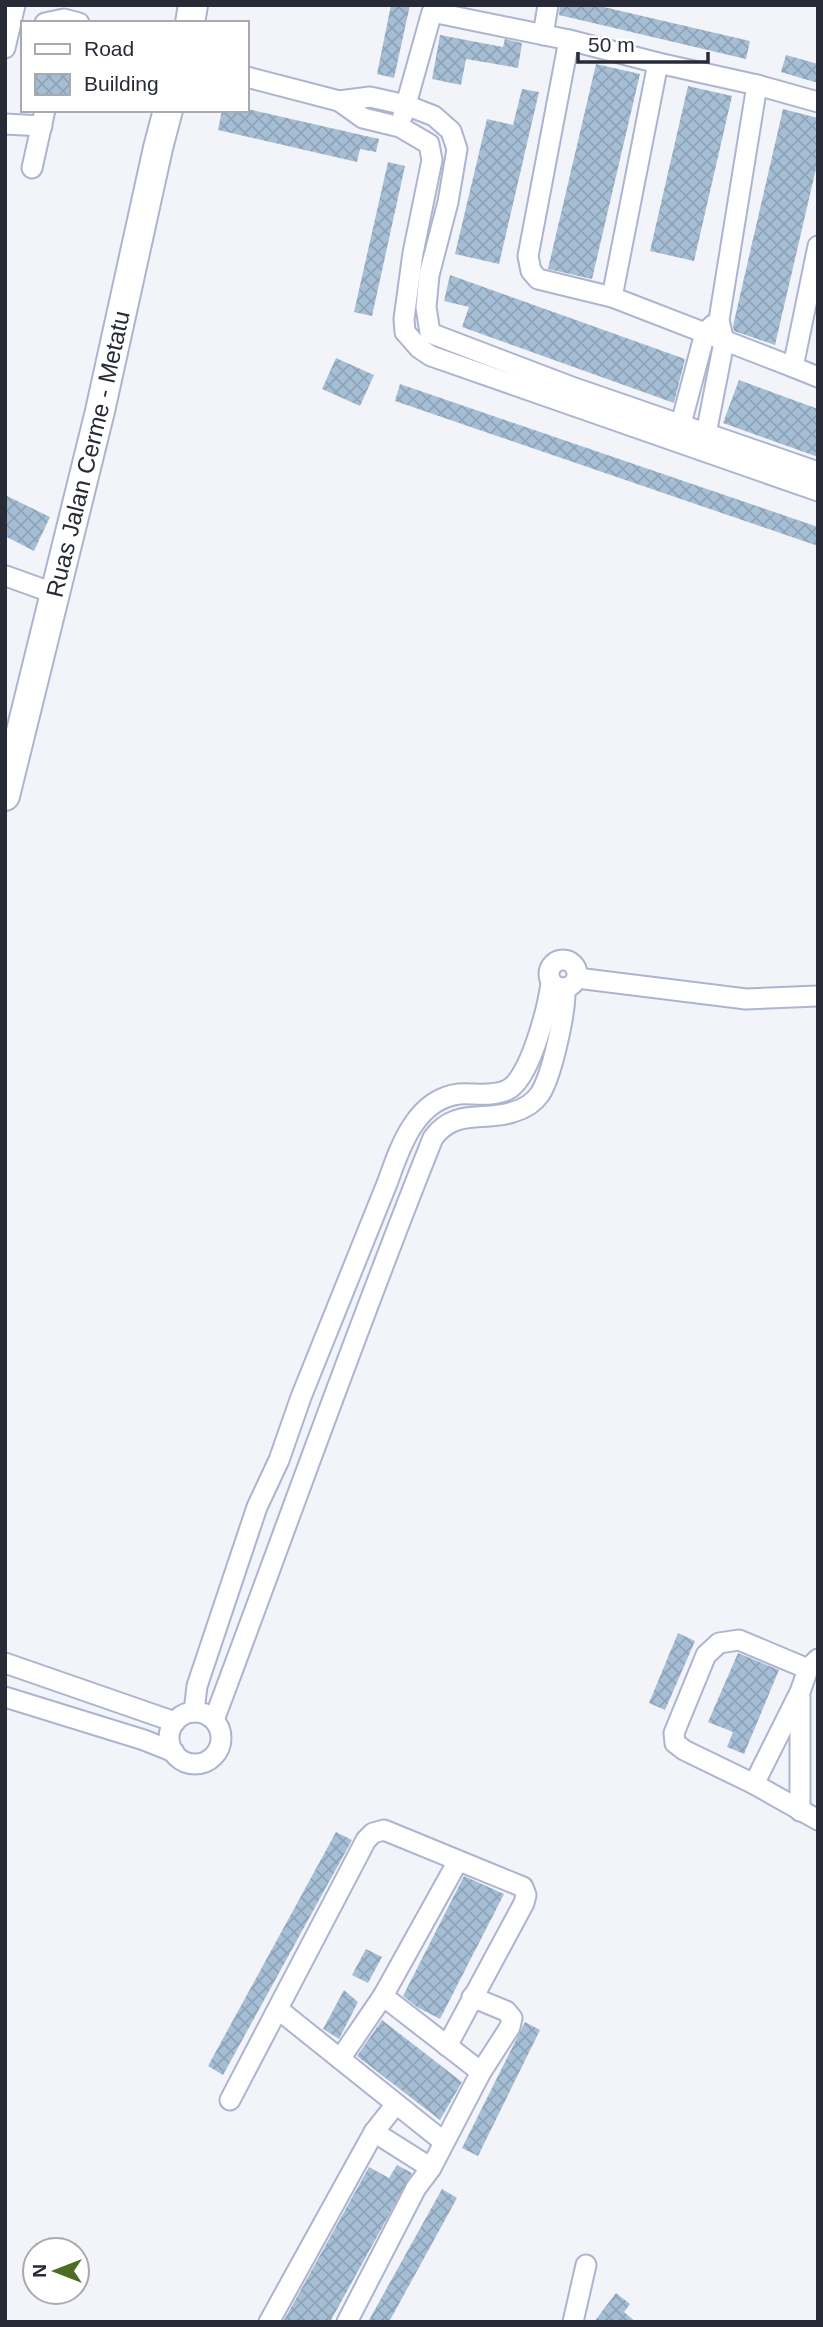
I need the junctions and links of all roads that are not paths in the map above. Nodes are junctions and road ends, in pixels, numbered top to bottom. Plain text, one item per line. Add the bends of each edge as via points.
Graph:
1 (548, 5) edge
2 (433, 8) edge
3 (14, 10) edge
4 (60, 19) edge
5 (543, 34) junction
6 (569, 40) junction
7 (5, 48) edge
8 (658, 63) junction
9 (248, 77) edge
10 (757, 85) junction
11 (339, 101) junction
12 (818, 102) edge
13 (406, 105) junction
14 (167, 112) edge
15 (44, 118) edge
16 (5, 124) edge
17 (400, 127) junction
18 (32, 169) dead end
19 (818, 246) edge
20 (612, 297) junction
21 (712, 326) junction
22 (421, 337) junction
23 (724, 342) junction
24 (793, 367) junction
25 (818, 377) edge
26 (679, 434) junction
27 (703, 442) junction
28 (818, 472) edge
29 (818, 491) edge
30 (6, 570) edge
31 (56, 594) junction
32 (5, 796) edge
33 (564, 983) junction
34 (818, 996) edge
35 (279, 1460) junction
36 (308, 1470) junction
37 (5, 1663) edge
38 (813, 1664) edge
39 (800, 1692) junction
40 (5, 1697) edge
41 (194, 1712) junction
42 (214, 1720) junction
43 (175, 1722) junction
44 (174, 1752) junction
45 (754, 1784) junction
46 (800, 1811) junction
47 (818, 1820) edge
48 (458, 1861) junction
49 (383, 1996) junction
50 (472, 1997) junction
51 (279, 2010) junction
52 (447, 2046) junction
53 (340, 2059) junction
54 (481, 2073) junction
55 (230, 2100) dead end
56 (396, 2104) junction
57 (374, 2132) junction
58 (444, 2143) junction
59 (431, 2168) junction
60 (586, 2265) dead end
61 (578, 2319) edge
62 (269, 2322) edge
63 (347, 2322) edge

1 - 5 street
2 - 5 street
2 - 13 street
3 - 4 street
3 - 7 street
5 - 6 street
6 - 8 street
6 - 20 street via 528,256 538,279
8 - 10 street
8 - 20 street
9 - 11 street
10 - 12 street
10 - 21 street
11 - 13 street via 370,97
11 - 17 street via 363,118
13 - 17 street
13 - 22 street via 434,116 451,131 457,149 429,275
14 - 31 main road, Ruas Jalan Cerme - Metatu
15 - 16 street
15 - 18 street
17 - 22 street via 429,144 432,160 404,319 405,332
19 - 24 street
20 - 21 street
21 - 23 street
21 - 26 street
22 - 26 street via 419,348 431,356
23 - 24 street
23 - 27 street
24 - 25 street
26 - 27 street
27 - 28 street
27 - 29 street
30 - 31 street
31 - 32 main road, Ruas Jalan Cerme - Metatu
33 - 34 street via 746,999
33 - 35 street via 549,1001 519,1082 507,1091 456,1094 437,1100 401,1145
33 - 36 street via 564,1018 536,1099 510,1113 456,1119 433,1138 369,1298
35 - 36 street
35 - 41 street via 257,1507 202,1670
36 - 42 street
37 - 43 street
38 - 39 street
38 - 45 street via 739,1640 719,1643 706,1655 674,1732 676,1743
39 - 45 street
39 - 46 street
40 - 44 street
41 - 42 street
41 - 43 street
42 - 44 street via 221,1740 212,1759 191,1764
43 - 44 street via 170,1731
45 - 46 street
46 - 47 street
48 - 49 street
48 - 50 street via 523,1887 526,1895
48 - 51 street via 384,1830 373,1833
49 - 52 street
49 - 53 street
50 - 52 street
50 - 54 street via 512,2018
51 - 53 street
51 - 55 street
52 - 54 street
53 - 56 street
54 - 58 street
56 - 57 street
56 - 58 street
57 - 59 street
57 - 62 street
58 - 59 street
59 - 63 street via 416,2188
60 - 61 street

